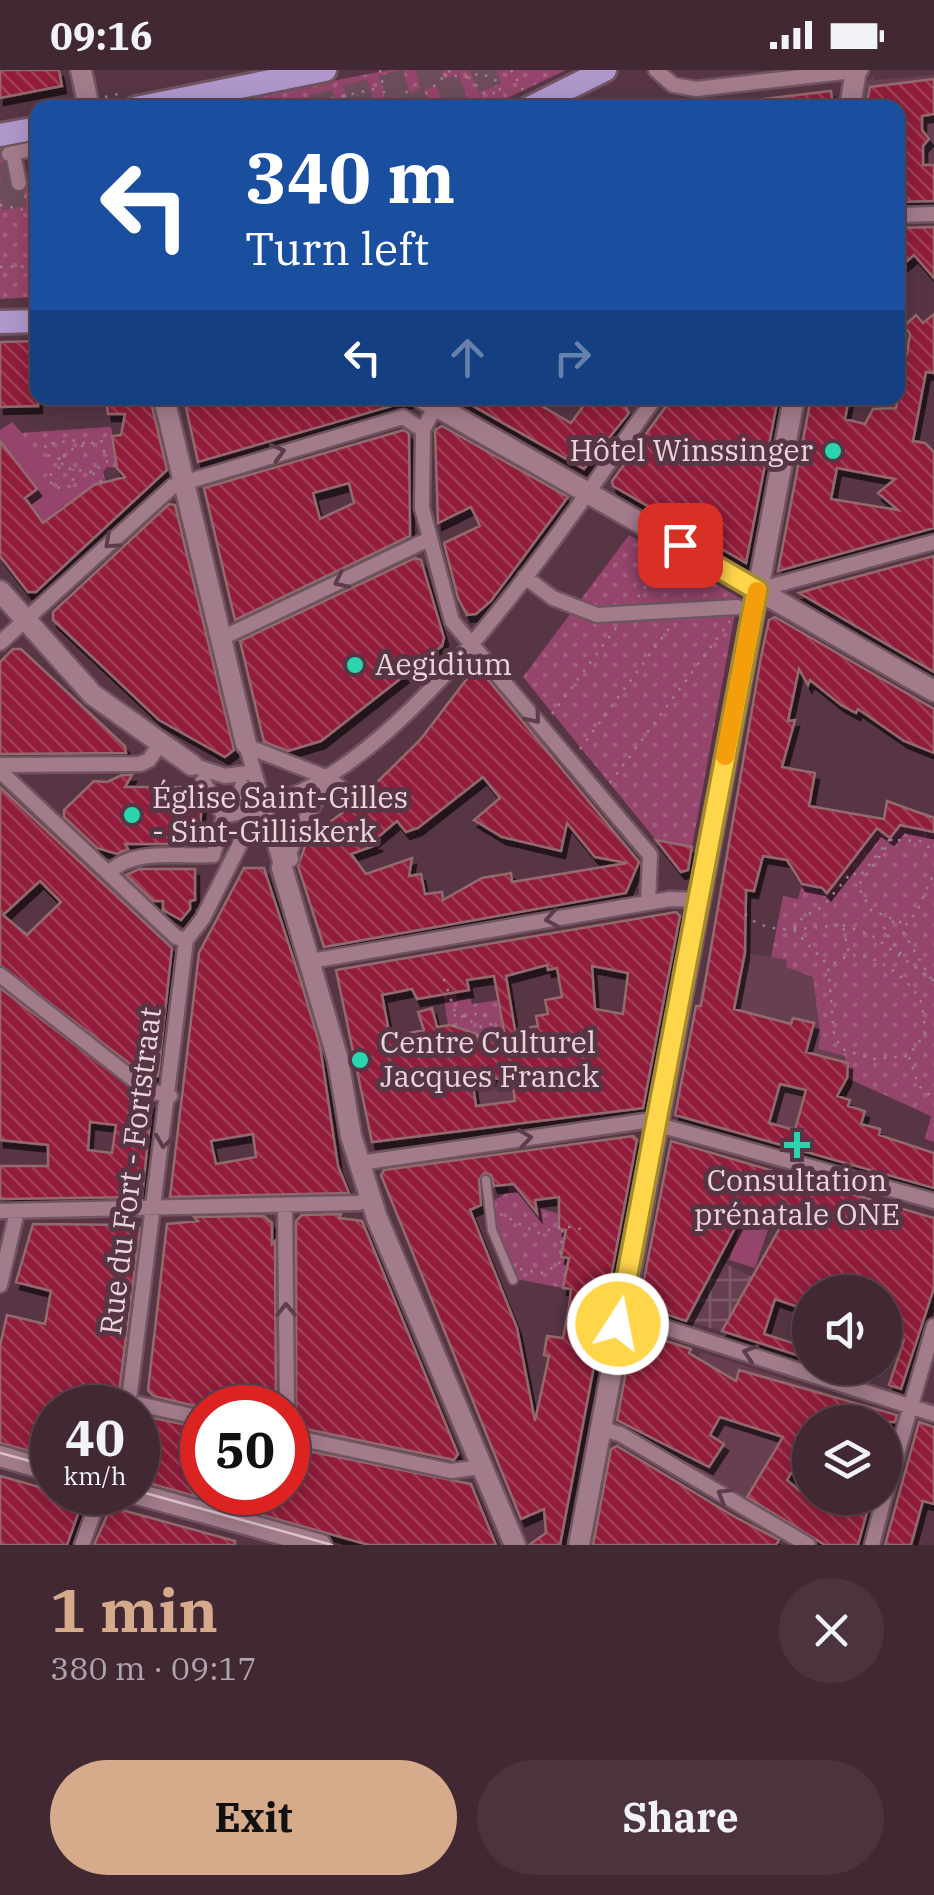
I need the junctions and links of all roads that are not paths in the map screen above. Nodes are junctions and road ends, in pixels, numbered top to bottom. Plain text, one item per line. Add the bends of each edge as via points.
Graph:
1 (82, 70) edge
2 (325, 70) edge
3 (605, 70) edge
4 (656, 70) edge
5 (676, 70) edge
6 (858, 70) edge
7 (259, 76) edge
8 (682, 86) junction
9 (87, 100) edge
10 (193, 100) edge
11 (544, 100) edge
12 (852, 100) edge
13 (30, 133) edge
14 (7, 147) edge
15 (30, 181) edge
16 (934, 214) edge
17 (905, 215) edge
18 (30, 321) edge
19 (0, 322) edge
20 (166, 405) edge
21 (428, 405) edge
22 (436, 405) edge
23 (645, 405) edge
24 (793, 405) edge
25 (422, 430) junction
26 (185, 481) junction
27 (588, 492) junction
28 (429, 539) junction
29 (934, 542) edge
30 (525, 576) junction
31 (757, 590) junction
32 (0, 591) edge
33 (734, 614) road end
34 (23, 621) junction
35 (220, 639) junction
36 (471, 643) junction
37 (0, 644) edge
38 (934, 691) edge
39 (160, 744) junction
40 (250, 747) junction
41 (0, 768) edge
42 (254, 772) junction
43 (328, 778) junction
44 (200, 779) junction
45 (242, 786) dead end
46 (356, 801) dead end
47 (270, 804) dead end
48 (224, 816) junction
49 (213, 856) junction
50 (286, 863) junction
51 (110, 872) junction
52 (226, 872) junction
53 (698, 900) junction
54 (648, 903) junction
55 (186, 940) junction
56 (311, 961) junction
57 (0, 975) edge
58 (170, 1096) junction
59 (655, 1122) junction
60 (360, 1163) junction
61 (486, 1180) dead end
62 (371, 1198) junction
63 (934, 1201) edge
64 (285, 1206) junction
65 (154, 1210) junction
66 (0, 1211) edge
67 (17, 1212) junction
68 (512, 1280) dead end
69 (0, 1285) edge
70 (620, 1313) junction
71 (934, 1326) edge
72 (131, 1385) edge
73 (287, 1385) edge
74 (909, 1406) junction
75 (934, 1414) edge
76 (599, 1428) junction
77 (902, 1432) edge
78 (310, 1441) edge
79 (0, 1456) edge
80 (30, 1465) edge
81 (480, 1466) junction
82 (160, 1501) edge
83 (93, 1515) edge
84 (880, 1515) edge
85 (307, 1543) edge
86 (82, 1545) edge
87 (515, 1545) edge
88 (578, 1545) edge
89 (808, 1545) edge
90 (872, 1545) edge

1 - 9 street
2 - 7 main road
3 - 11 main road
4 - 8 street
5 - 8 street
6 - 8 street
6 - 12 street
7 - 10 main road
13 - 14 main road
14 - 15 street via 17,185
16 - 17 street
18 - 19 main road
20 - 26 street
21 - 25 street
22 - 27 street
23 - 27 street
24 - 31 street
26 -> 25 street via 403,417
25 - 28 street
26 -> 34 street
26 - 35 street
27 - 30 street
27 - 31 street
28 -> 35 street
28 - 36 street via 452,621
29 - 31 street
30 - 33 street via 553,598 597,615
30 - 36 street
31 - 38 street
31 - 53 street
32 - 34 street
34 - 37 street
34 - 39 street via 93,696
35 - 40 street
36 - 43 street via 368,750
36 -> 54 street via 650,855
39 - 41 street via 140,764
39 - 44 street
40 - 42 street
40 - 43 street
41 - 51 street
42 - 44 street
42 - 50 street
43 - 46 street
43 - 47 street
43 - 50 street
44 - 48 street
45 - 48 street via 244,794
48 - 49 street
48 - 52 street via 258,808
49 - 51 street via 135,857
49 - 52 street
50 - 56 street
51 - 55 street
52 - 55 street
53 - 54 street
53 - 59 street
54 -> 56 street
55 - 58 street, Rue du Fort - Fortstraat
56 - 60 street
57 - 58 street via 147,1090
58 -> 65 street, Rue du Fort - Fortstraat
60 -> 59 street
59 - 63 street
59 - 70 street
60 - 62 street
61 - 68 lane via 492,1230
62 - 64 street
62 - 81 street
64 - 65 street
73 -> 64 street
65 - 67 street
65 - 72 street, Rue du Fort - Fortstraat
66 - 67 street
67 - 69 street
74 -> 70 street
70 - 76 street
71 - 74 street
74 - 75 street
74 - 77 street
76 - 88 street
89 -> 76 street via 620,1434
78 - 81 street via 451,1471
79 - 80 street
81 - 87 street
82 - 85 street
83 - 86 street
84 - 90 street

